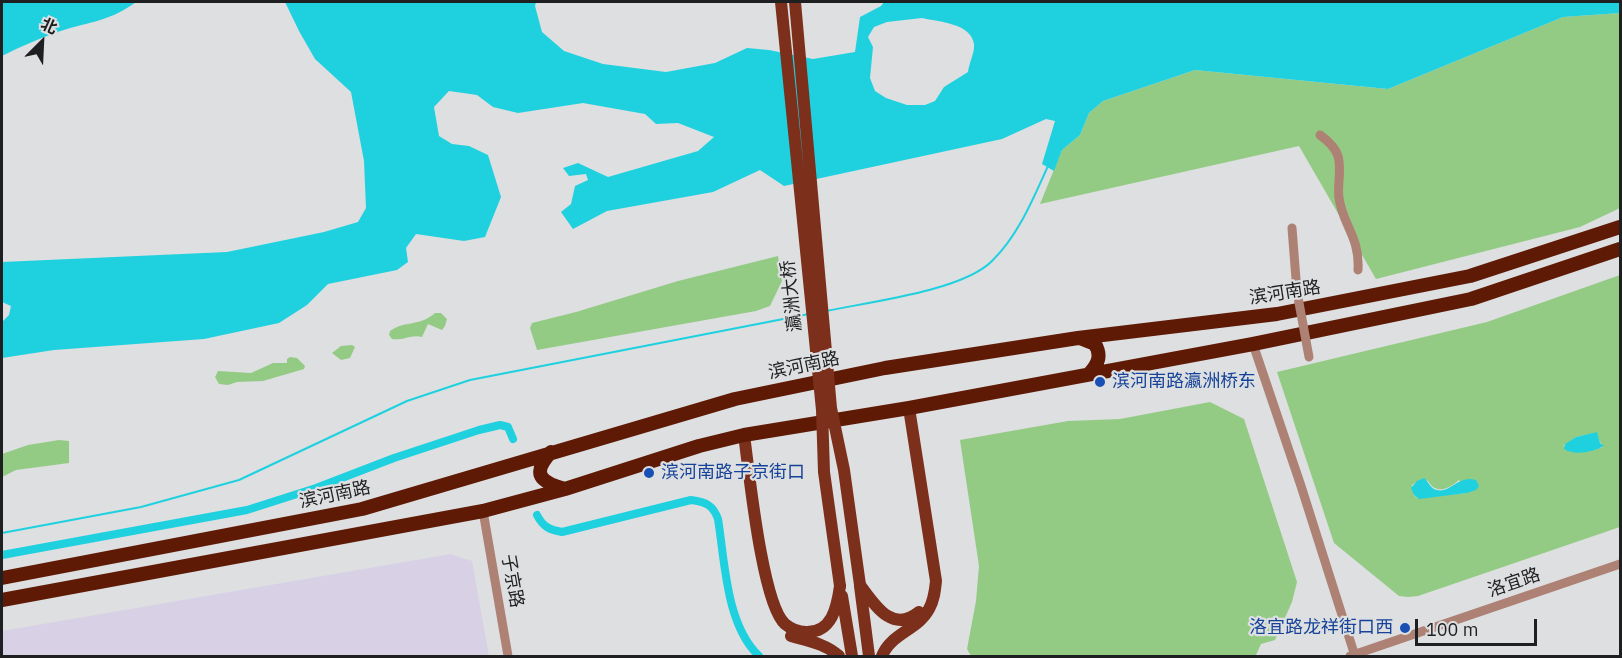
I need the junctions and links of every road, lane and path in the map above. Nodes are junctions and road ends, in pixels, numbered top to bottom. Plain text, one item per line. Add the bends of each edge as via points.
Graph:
1 (781, 2) edge
2 (795, 2) edge
3 (1320, 135) dead end
4 (1620, 227) edge
5 (1292, 228) dead end
6 (1620, 249) edge
7 (1358, 270) dead end
8 (1078, 338) junction
9 (1253, 344) junction
10 (1309, 357) dead end
11 (1089, 374) junction
12 (909, 408) junction
13 (744, 435) junction
14 (551, 452) junction
15 (564, 489) junction
16 (483, 511) junction
17 (932, 559) junction
18 (1620, 564) edge
19 (763, 567) junction
20 (1620, 571) edge
21 (2, 578) edge
22 (860, 585) junction
23 (840, 586) junction
24 (2, 600) edge
25 (1353, 656) edge
26 (508, 657) edge
27 (839, 657) edge
28 (852, 657) edge
29 (869, 657) edge
30 (882, 657) edge
31 (1368, 657) edge

1 - 23 main road, 瀛洲大桥, bridge via 822,410 824,472
2 - 22 main road, 瀛洲大桥, bridge via 831,408
3 - 7 street via 1338,156 1339,198 1357,247
4 - 8 highway, 滨河南路 via 1470,276 1277,314
5 - 10 street, bridge via 1297,292
6 - 9 highway via 1471,299
8 - 11 highway via 1095,344 1100,352
8 - 14 highway, 滨河南路 via 885,368 735,399
9 - 11 highway
9 - 25 street
11 - 12 highway
12 - 13 highway
12 - 17 main road
13 - 15 highway
13 - 19 main road
14 - 15 highway via 543,461 540,477
14 - 21 highway, 滨河南路 via 362,509
15 - 16 highway
16 - 24 highway
16 - 26 street, 子京路
17 - 22 main road via 930,590 912,618 901,620 880,612
17 - 30 main road via 936,581 928,611 886,646
18 - 25 street, 洛宜路
19 - 23 main road via 775,609 784,623 797,631 822,629 830,621
19 - 27 main road via 767,605 777,624 785,633 832,650
20 - 31 street, 洛宜路
22 - 29 main road, 瀛洲大桥
23 - 28 main road, 瀛洲大桥

